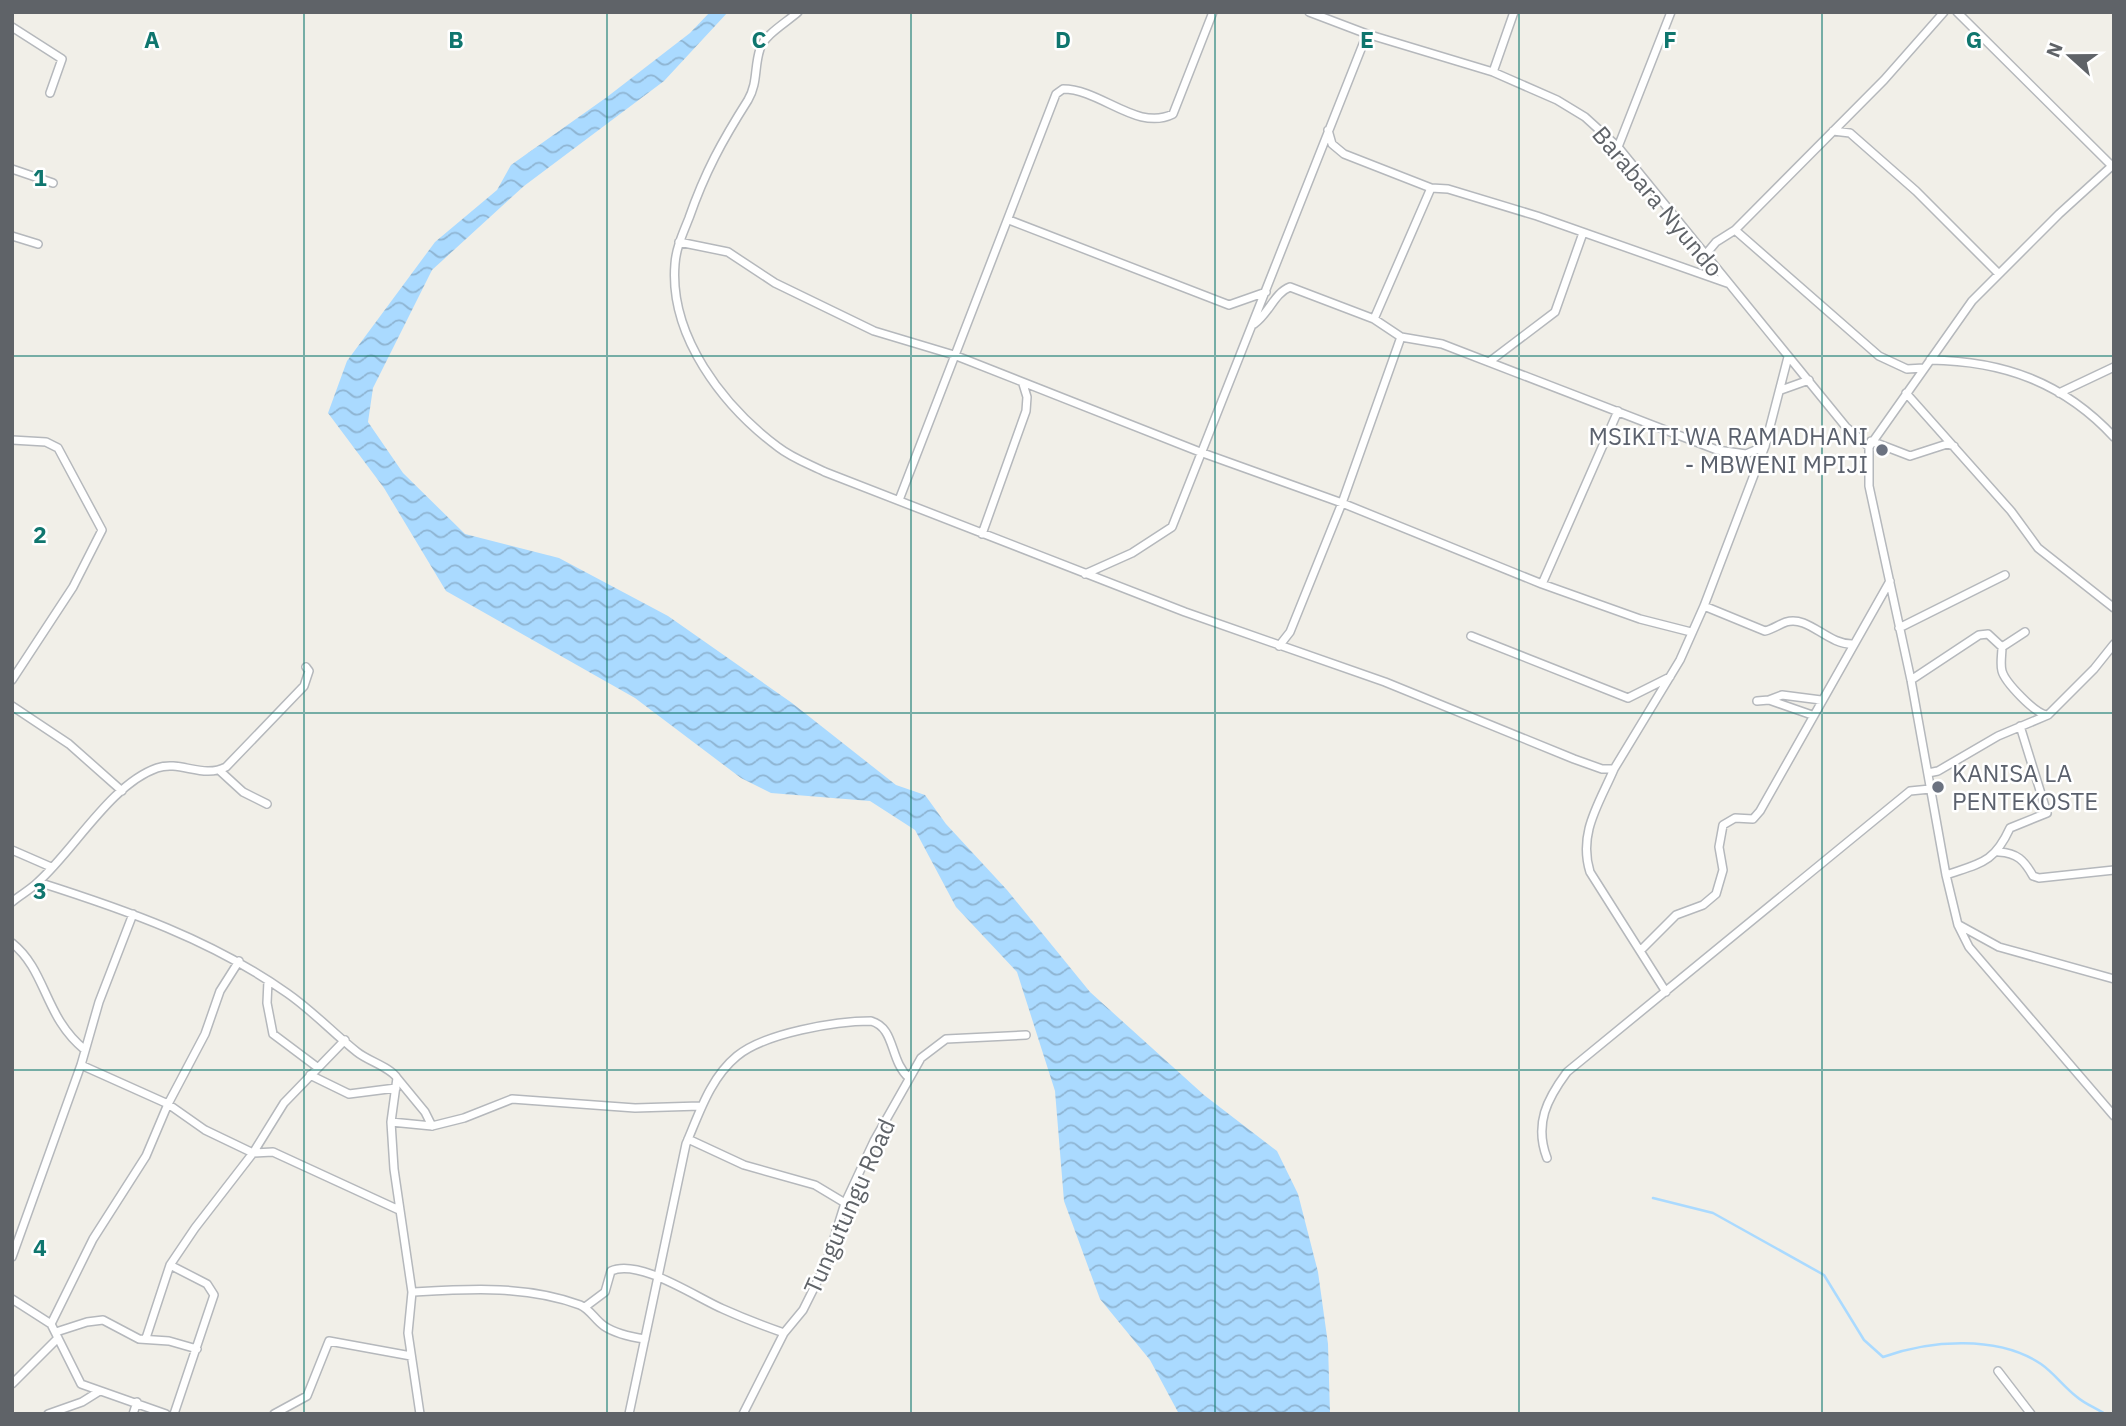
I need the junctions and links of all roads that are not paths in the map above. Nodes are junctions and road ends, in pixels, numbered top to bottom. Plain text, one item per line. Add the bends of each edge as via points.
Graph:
1 (798, 12) edge
2 (1213, 12) edge
3 (1310, 12) edge
4 (1514, 12) edge
5 (1671, 12) edge
6 (1944, 12) edge
7 (1957, 12) edge
8 (1967, 12) edge
9 (1968, 21) junction
10 (12, 27) edge
11 (1367, 34) junction
12 (1493, 72) junction
13 (50, 93) dead end
14 (1845, 117) junction
15 (1328, 130) junction
16 (1833, 131) junction
17 (1850, 133) junction
18 (1618, 148) junction
19 (2113, 165) edge
20 (12, 169) edge
21 (53, 183) dead end
22 (1431, 188) junction
23 (1009, 220) junction
24 (1735, 230) junction
25 (1583, 233) junction
26 (12, 236) edge
27 (679, 242) junction
28 (38, 244) dead end
29 (1706, 254) junction
30 (1999, 274) junction
31 (1728, 283) junction
32 (1267, 292) junction
33 (1374, 319) junction
34 (1254, 324) junction
35 (1401, 337) junction
36 (954, 355) junction
37 (1788, 357) junction
38 (1930, 360) junction
39 (1489, 362) junction
40 (2114, 367) edge
41 (1924, 368) junction
42 (1809, 380) junction
43 (1023, 384) junction
44 (1781, 390) junction
45 (1906, 393) junction
46 (2059, 393) junction
47 (1618, 411) junction
48 (2114, 437) edge
49 (12, 440) edge
50 (1870, 444) junction
51 (1765, 446) junction
52 (1955, 446) junction
53 (1200, 452) junction
54 (900, 500) junction
55 (1342, 502) junction
56 (982, 534) junction
57 (1085, 574) junction
58 (2005, 575) dead end
59 (1890, 581) junction
60 (1542, 584) junction
61 (1704, 606) junction
62 (2114, 608) edge
63 (1899, 628) junction
64 (1691, 632) junction
65 (2025, 632) dead end
66 (1471, 636) dead end
67 (1853, 644) junction
68 (2114, 644) edge
69 (1279, 646) junction
70 (2002, 647) junction
71 (306, 667) dead end
72 (1671, 676) junction
73 (12, 680) edge
74 (1911, 680) junction
75 (1821, 700) junction
76 (1757, 701) dead end
77 (1769, 701) junction
78 (12, 706) edge
79 (1812, 715) junction
80 (2048, 715) junction
81 (2020, 726) junction
82 (1614, 769) junction
83 (219, 770) junction
84 (1928, 773) junction
85 (1930, 789) junction
86 (122, 791) junction
87 (267, 804) dead end
88 (12, 850) edge
89 (1999, 852) junction
90 (51, 867) junction
91 (2114, 870) edge
92 (1946, 875) junction
93 (38, 882) junction
94 (12, 902) edge
95 (133, 914) junction
96 (1958, 925) junction
97 (12, 943) edge
98 (1640, 950) junction
99 (239, 961) junction
100 (2114, 979) edge
101 (268, 981) junction
102 (1667, 992) junction
103 (1026, 1035) dead end
104 (345, 1040) junction
105 (85, 1050) junction
106 (81, 1065) junction
107 (317, 1067) junction
108 (310, 1075) junction
109 (397, 1078) junction
110 (909, 1078) junction
111 (396, 1088) junction
112 (168, 1104) junction
113 (700, 1106) junction
114 (2114, 1115) edge
115 (391, 1122) junction
116 (432, 1126) junction
117 (688, 1139) junction
118 (253, 1153) junction
119 (1547, 1158) dead end
120 (845, 1203) junction
121 (399, 1210) junction
122 (12, 1257) edge
123 (170, 1265) junction
124 (658, 1277) junction
125 (412, 1292) junction
126 (12, 1299) edge
127 (585, 1307) junction
128 (51, 1325) junction
129 (785, 1334) junction
130 (57, 1335) junction
131 (146, 1338) junction
132 (645, 1339) junction
133 (197, 1349) junction
134 (411, 1356) junction
135 (1998, 1371) dead end
136 (12, 1384) edge
137 (98, 1392) junction
138 (137, 1402) junction
139 (48, 1414) edge
140 (133, 1414) edge
141 (166, 1414) edge
142 (174, 1414) edge
143 (274, 1414) edge
144 (420, 1414) edge
145 (629, 1414) edge
146 (743, 1414) edge
147 (2031, 1414) edge

1 - 27 street via 760,48 755,87 702,178
2 - 23 street via 1173,114 1151,120 1077,91 1059,90
3 - 11 street, Barabara Nyundo
4 - 12 street
5 - 18 street
6 - 14 street
7 - 9 street
8 - 9 street
9 - 19 street
10 - 13 street via 62,59
11 - 12 street, Barabara Nyundo
11 - 15 street
12 - 18 street, Barabara Nyundo via 1585,117
14 - 16 street
14 - 17 street
15 - 22 street via 1340,152
15 - 32 street
16 - 17 street
16 - 24 street
17 - 30 street
18 - 29 street, Barabara Nyundo
19 - 30 street
20 - 21 street
22 - 25 street
22 - 33 street
23 - 32 street via 1229,305
23 - 36 street
24 - 29 street
24 - 41 street via 1879,356 1907,369
25 - 31 street
25 - 39 street via 1555,312
26 - 28 street
27 - 36 street via 728,252 775,283 873,331
27 - 54 street via 676,279 685,332 696,355 742,415 789,455
29 - 31 street, Barabara Nyundo
30 - 38 street via 1972,301
31 - 37 street, Barabara Nyundo
32 - 34 street
33 - 34 street via 1290,287
33 - 35 street
34 - 53 street
35 - 39 street via 1442,344
35 - 55 street
36 - 43 street
36 - 54 street
37 - 42 street, Barabara Nyundo
37 - 44 street
38 - 41 street
38 - 46 street via 2008,368
39 - 47 street
40 - 46 street
41 - 45 street
42 - 44 street
42 - 50 street, Barabara Nyundo via 1846,427
43 - 53 street
43 - 56 street via 1026,411
44 - 51 street
45 - 50 street
45 - 52 street
46 - 48 street
47 - 51 street via 1735,455
47 - 60 street
49 - 73 street via 46,442 58,448 102,533 60,610
50 - 52 street via 1910,456 1947,444
50 - 59 street via 1869,486
51 - 61 street
52 - 62 street via 2038,548
53 - 55 street
53 - 57 street via 1172,527 1132,553
54 - 56 street
55 - 60 street
55 - 69 street via 1290,632
56 - 57 street
57 - 69 street
58 - 63 street
59 - 63 street
59 - 67 street
60 - 64 street
61 - 64 street
61 - 67 street via 1765,631 1801,622 1832,642
63 - 74 street
64 - 72 street
65 - 70 street
66 - 72 street via 1628,698
67 - 75 street
68 - 80 street
69 - 82 street via 1385,682 1574,759
70 - 74 street via 1988,634 1979,635
70 - 80 street via 2002,672 2038,713
71 - 83 street via 309,676 294,698
72 - 82 street
74 - 84 street
75 - 77 street via 1782,695
75 - 79 street
76 - 77 street
77 - 79 street
78 - 86 street via 69,744
79 - 98 street via 1760,811 1753,819 1735,818 1723,825 1719,847 1723,870 1716,894 1703,905 1676,915
80 - 81 street
81 - 84 street
81 - 89 street via 2047,813 2010,828
82 - 98 street via 1584,844 1585,856 1590,872
83 - 86 street via 157,768
83 - 87 street via 243,792
84 - 85 street
85 - 92 street
85 - 102 street via 1910,791
86 - 90 street
88 - 90 street
89 - 91 street via 2024,860 2039,878
89 - 92 street
90 - 93 street
92 - 96 street
93 - 94 street
93 - 95 street
95 - 99 street
95 - 105 street
96 - 100 street via 2000,947
96 - 114 street via 1969,947
97 - 105 street via 33,967 67,1036
98 - 102 street
99 - 101 street
99 - 112 street via 220,991 205,1034
101 - 104 street
101 - 107 street via 273,1034
102 - 119 street via 1587,1054 1548,1098 1541,1144
103 - 110 street, Tungutungu Road via 946,1039 921,1058
104 - 107 street
104 - 109 street
105 - 106 street
106 - 112 street
106 - 122 street
107 - 108 street
108 - 111 street via 349,1094
108 - 118 street via 284,1103
109 - 111 street
109 - 116 street
110 - 113 street via 897,1065 883,1026 854,1021 811,1027 744,1051
110 - 120 street, Tungutungu Road
111 - 115 street
112 - 118 street via 205,1130
112 - 128 street via 146,1156 93,1239
113 - 116 street via 635,1108 512,1099
113 - 117 street
115 - 116 street
115 - 121 street
117 - 120 street via 744,1165 815,1185
117 - 124 street
118 - 121 street via 273,1152
118 - 123 street
120 - 129 street, Tungutungu Road via 826,1264
121 - 125 street
123 - 131 street
123 - 133 street via 212,1288 212,1304
124 - 127 street via 615,1268 606,1292
124 - 129 street
124 - 132 street
125 - 127 street via 495,1288
125 - 134 street
126 - 128 street
127 - 132 street via 616,1333
128 - 130 street
129 - 146 street, Tungutungu Road
130 - 131 street via 95,1320
130 - 136 street
130 - 137 street via 75,1378
131 - 133 street
132 - 145 street
133 - 142 street
134 - 143 street via 329,1341 307,1396
134 - 144 street
135 - 147 street
137 - 138 street
137 - 139 street
138 - 140 street
138 - 141 street

